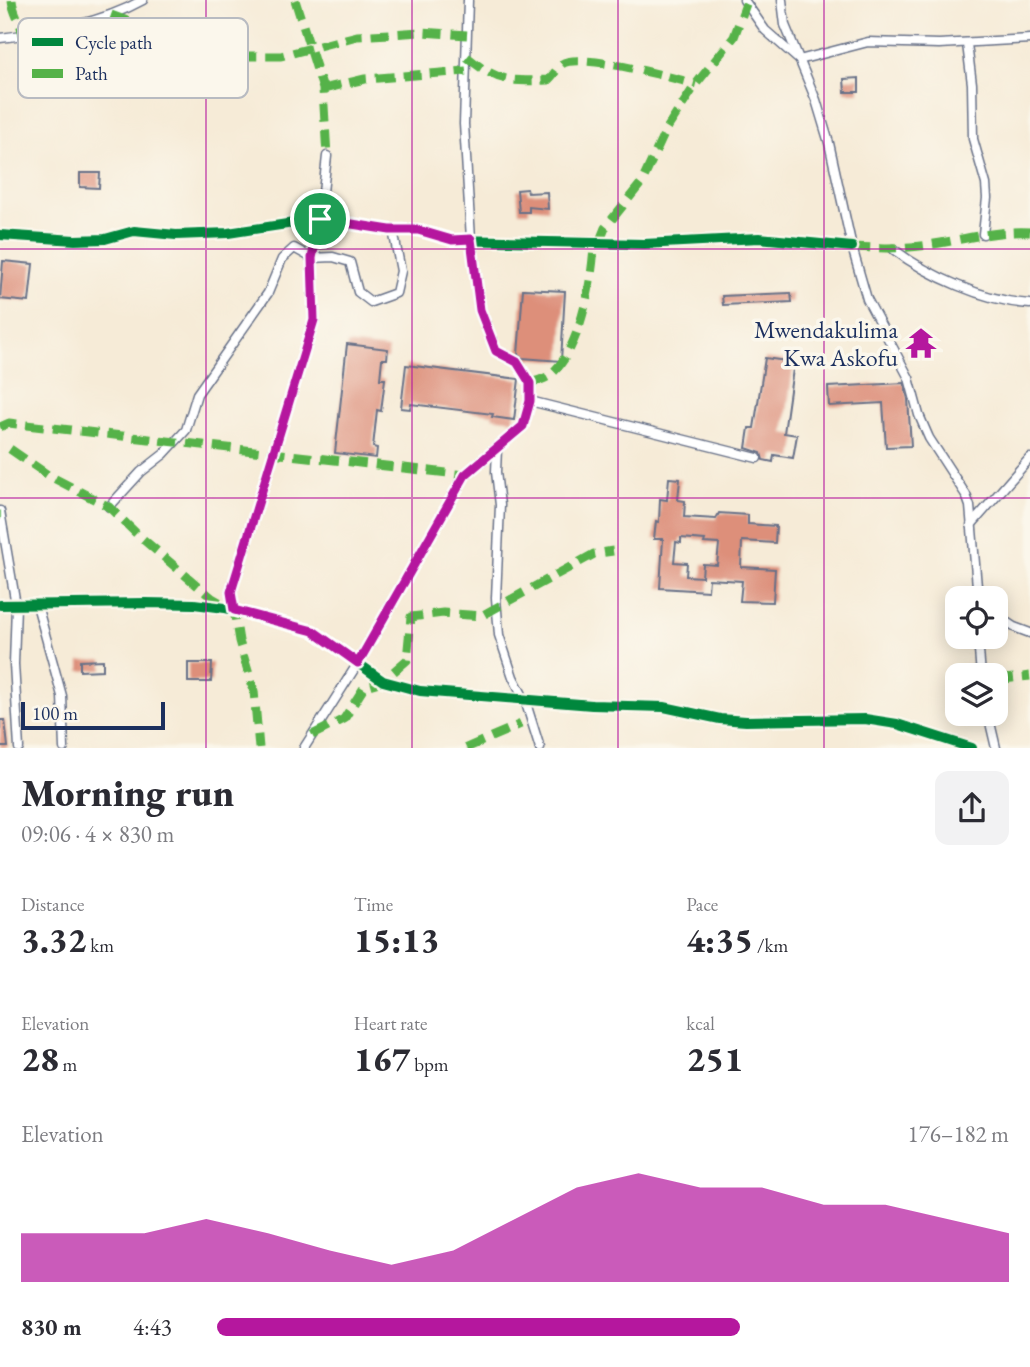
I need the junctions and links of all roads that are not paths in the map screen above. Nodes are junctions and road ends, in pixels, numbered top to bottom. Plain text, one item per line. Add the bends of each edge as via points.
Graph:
1 (143, 0) edge
2 (468, 0) edge
3 (744, 0) edge
4 (782, 0) edge
5 (98, 18) edge
6 (18, 35) edge
7 (0, 38) edge
8 (1030, 39) edge
9 (967, 44) junction
10 (799, 60) junction
11 (327, 156) dead end
12 (320, 219) junction
13 (393, 230) junction
14 (983, 233) dead end
15 (0, 235) edge
16 (471, 239) junction
17 (852, 247) junction
18 (893, 249) dead end
19 (312, 258) junction
20 (1030, 304) edge
21 (530, 401) junction
22 (497, 449) junction
23 (757, 458) dead end
24 (1030, 458) edge
25 (110, 507) dead end
26 (0, 510) edge
27 (971, 525) junction
28 (977, 586) edge
29 (0, 604) edge
30 (16, 605) junction
31 (37, 605) junction
32 (234, 610) junction
33 (1008, 623) edge
34 (1030, 633) edge
35 (358, 663) junction
36 (525, 700) junction
37 (991, 726) edge
38 (19, 747) edge
39 (64, 747) edge
40 (304, 747) edge
41 (540, 747) edge
42 (972, 747) edge
43 (996, 747) edge

1 - 5 street
2 - 16 street via 464,124
3 - 10 street via 765,30
4 - 10 street via 785,25
6 - 7 street
8 - 9 street
9 - 10 street via 868,42
9 - 14 street via 973,139 987,198
10 - 17 street via 829,143
11 - 12 street
12 - 13 street
12 - 15 street via 228,233 134,231 105,239 75,240
12 - 19 street
13 - 16 street
13 - 19 street via 401,271 396,293 371,302 358,292 350,261
16 - 17 street via 644,244 759,238
16 - 21 street via 480,310 496,351 517,362 530,383
17 - 27 street via 867,299 909,378 929,439 967,495
18 - 20 street via 913,264 989,297
19 - 25 street via 294,248 282,259 268,293 197,394 186,430
19 - 32 street via 314,320 231,592
21 - 22 street via 523,426
21 - 23 street
22 - 35 street via 465,475
22 - 36 street via 499,635
24 - 27 street
26 - 30 street
27 - 28 street
29 - 30 street
30 - 31 street
30 - 38 street
31 - 32 street via 170,603
31 - 39 street via 62,696
32 - 35 street via 313,631
33 - 34 street
35 - 36 street via 383,681 419,691
35 - 40 street
36 - 41 street
36 - 42 street via 664,706 746,721 865,719
37 - 43 street

